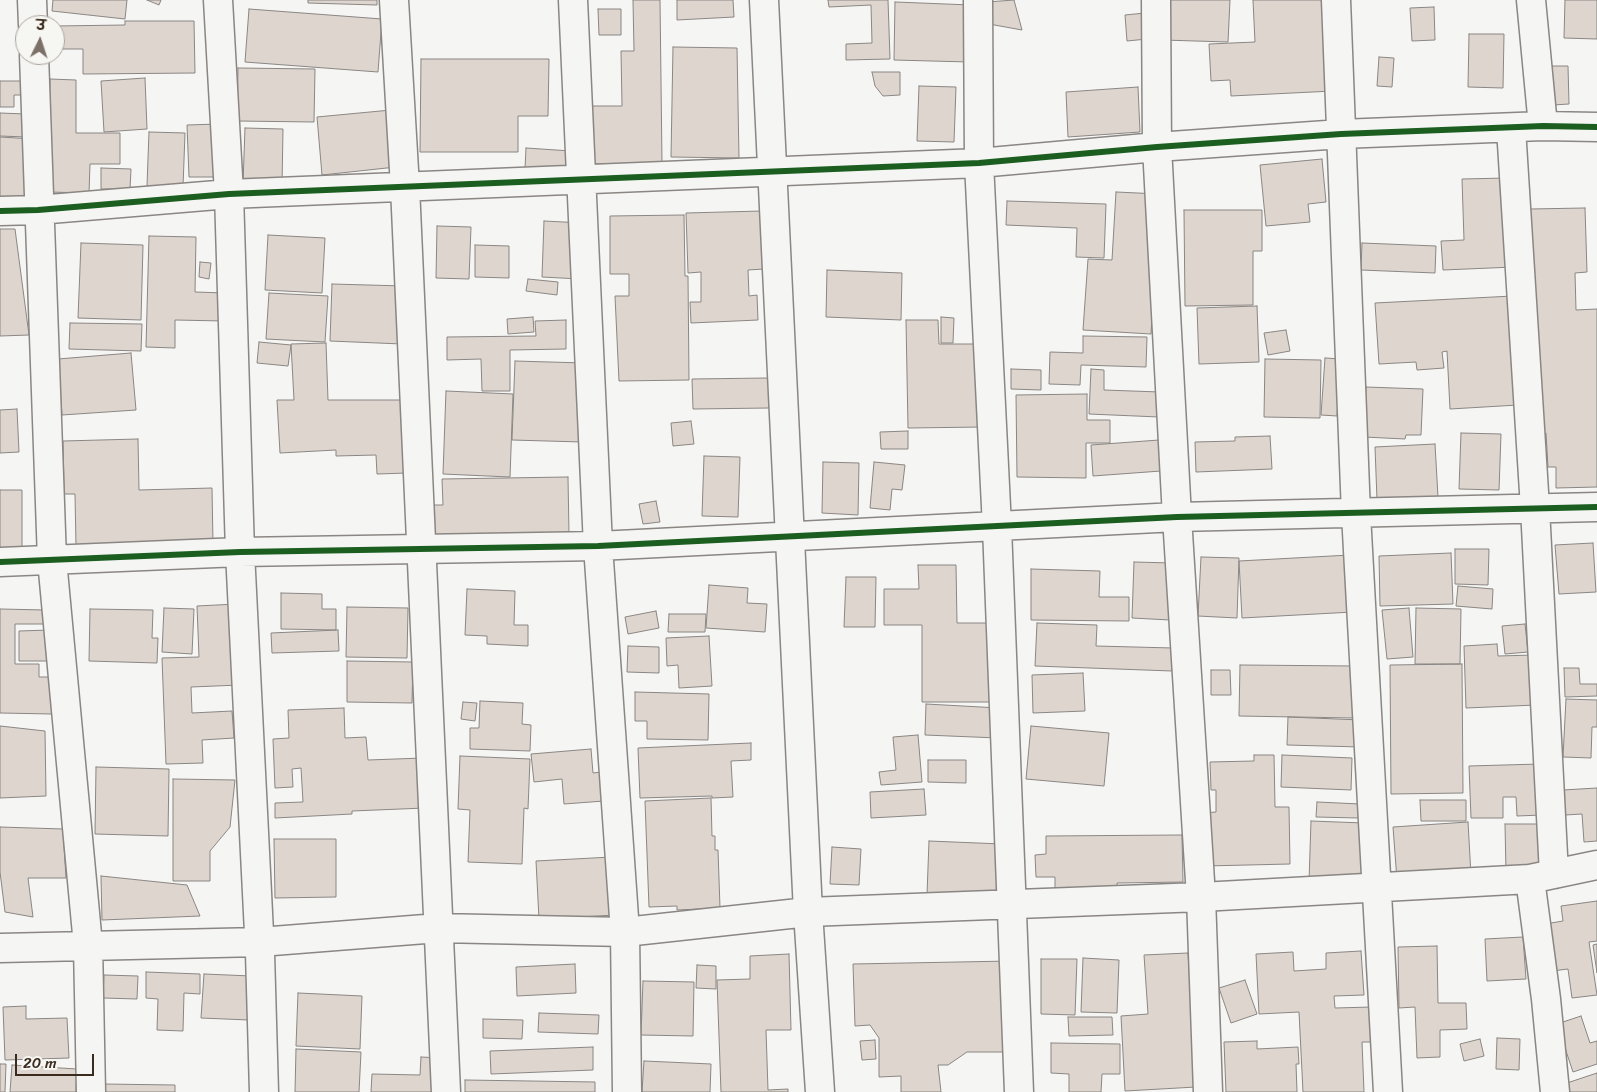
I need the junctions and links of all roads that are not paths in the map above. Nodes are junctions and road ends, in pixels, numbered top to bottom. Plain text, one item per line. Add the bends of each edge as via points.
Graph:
1 (32, 0) edge
2 (218, 0) edge
3 (394, 0) edge
4 (574, 0) edge
5 (764, 0) edge
6 (978, 0) edge
7 (1156, 0) edge
8 (1336, 0) edge
9 (1530, 0) edge
10 (33, 15) edge
11 (34, 65) edge
12 (1543, 126) junction
13 (1597, 127) edge
14 (1510, 128) junction
15 (1340, 134) junction
16 (1157, 147) junction
17 (979, 163) junction
18 (773, 173) junction
19 (581, 180) junction
20 (405, 187) junction
21 (229, 194) junction
22 (38, 210) junction
23 (0, 211) edge
24 (1597, 507) edge
25 (1535, 508) junction
26 (1356, 514) junction
27 (1177, 517) junction
28 (996, 526) junction
29 (790, 538) junction
30 (598, 546) junction
31 (421, 549) junction
32 (240, 552) junction
33 (52, 560) junction
34 (0, 562) edge
35 (1597, 865) edge
36 (1542, 877) junction
37 (1376, 886) junction
38 (1201, 897) junction
39 (1010, 903) junction
40 (808, 912) junction
41 (438, 928) junction
42 (625, 932) junction
43 (260, 942) junction
44 (88, 945) junction
45 (0, 948) edge
46 (91, 1092) edge
47 (264, 1092) edge
48 (446, 1092) edge
49 (627, 1092) edge
50 (820, 1092) edge
51 (1019, 1092) edge
52 (1208, 1092) edge
53 (1388, 1092) edge
54 (1555, 1092) edge

1 - 10 street
2 - 21 street
3 - 20 street
4 - 19 street
5 - 18 street
6 - 17 street
7 - 16 street
8 - 15 street
9 - 12 street
11 - 22 street
12 - 13 street
12 - 14 street
14 - 15 street
14 - 25 street
15 - 16 street
15 - 26 street
16 - 17 street
16 - 27 street
17 - 18 street
17 - 28 street
18 - 19 street
18 - 29 street
19 - 20 street
19 - 30 street
20 - 21 street
20 - 31 street
21 - 22 street
21 - 32 street
22 - 23 street
22 - 33 street
24 - 25 street
25 - 26 street
25 - 36 street
26 - 27 street
26 - 37 street
27 - 28 street
27 - 38 street
28 - 29 street
28 - 39 street
29 - 30 street
29 - 40 street
30 - 31 street
30 - 42 street
31 - 32 street
31 - 41 street
32 - 33 street
32 - 43 street
33 - 34 street
33 - 44 street
35 - 36 street
36 - 37 street
36 - 54 street via 1546,1000
37 - 38 street
37 - 53 street
38 - 39 street
38 - 52 street
39 - 40 street
39 - 51 street
40 - 42 street
40 - 50 street
41 - 42 street
41 - 43 street
41 - 48 street
42 - 49 street
43 - 44 street
43 - 47 street
44 - 45 street
44 - 46 street

